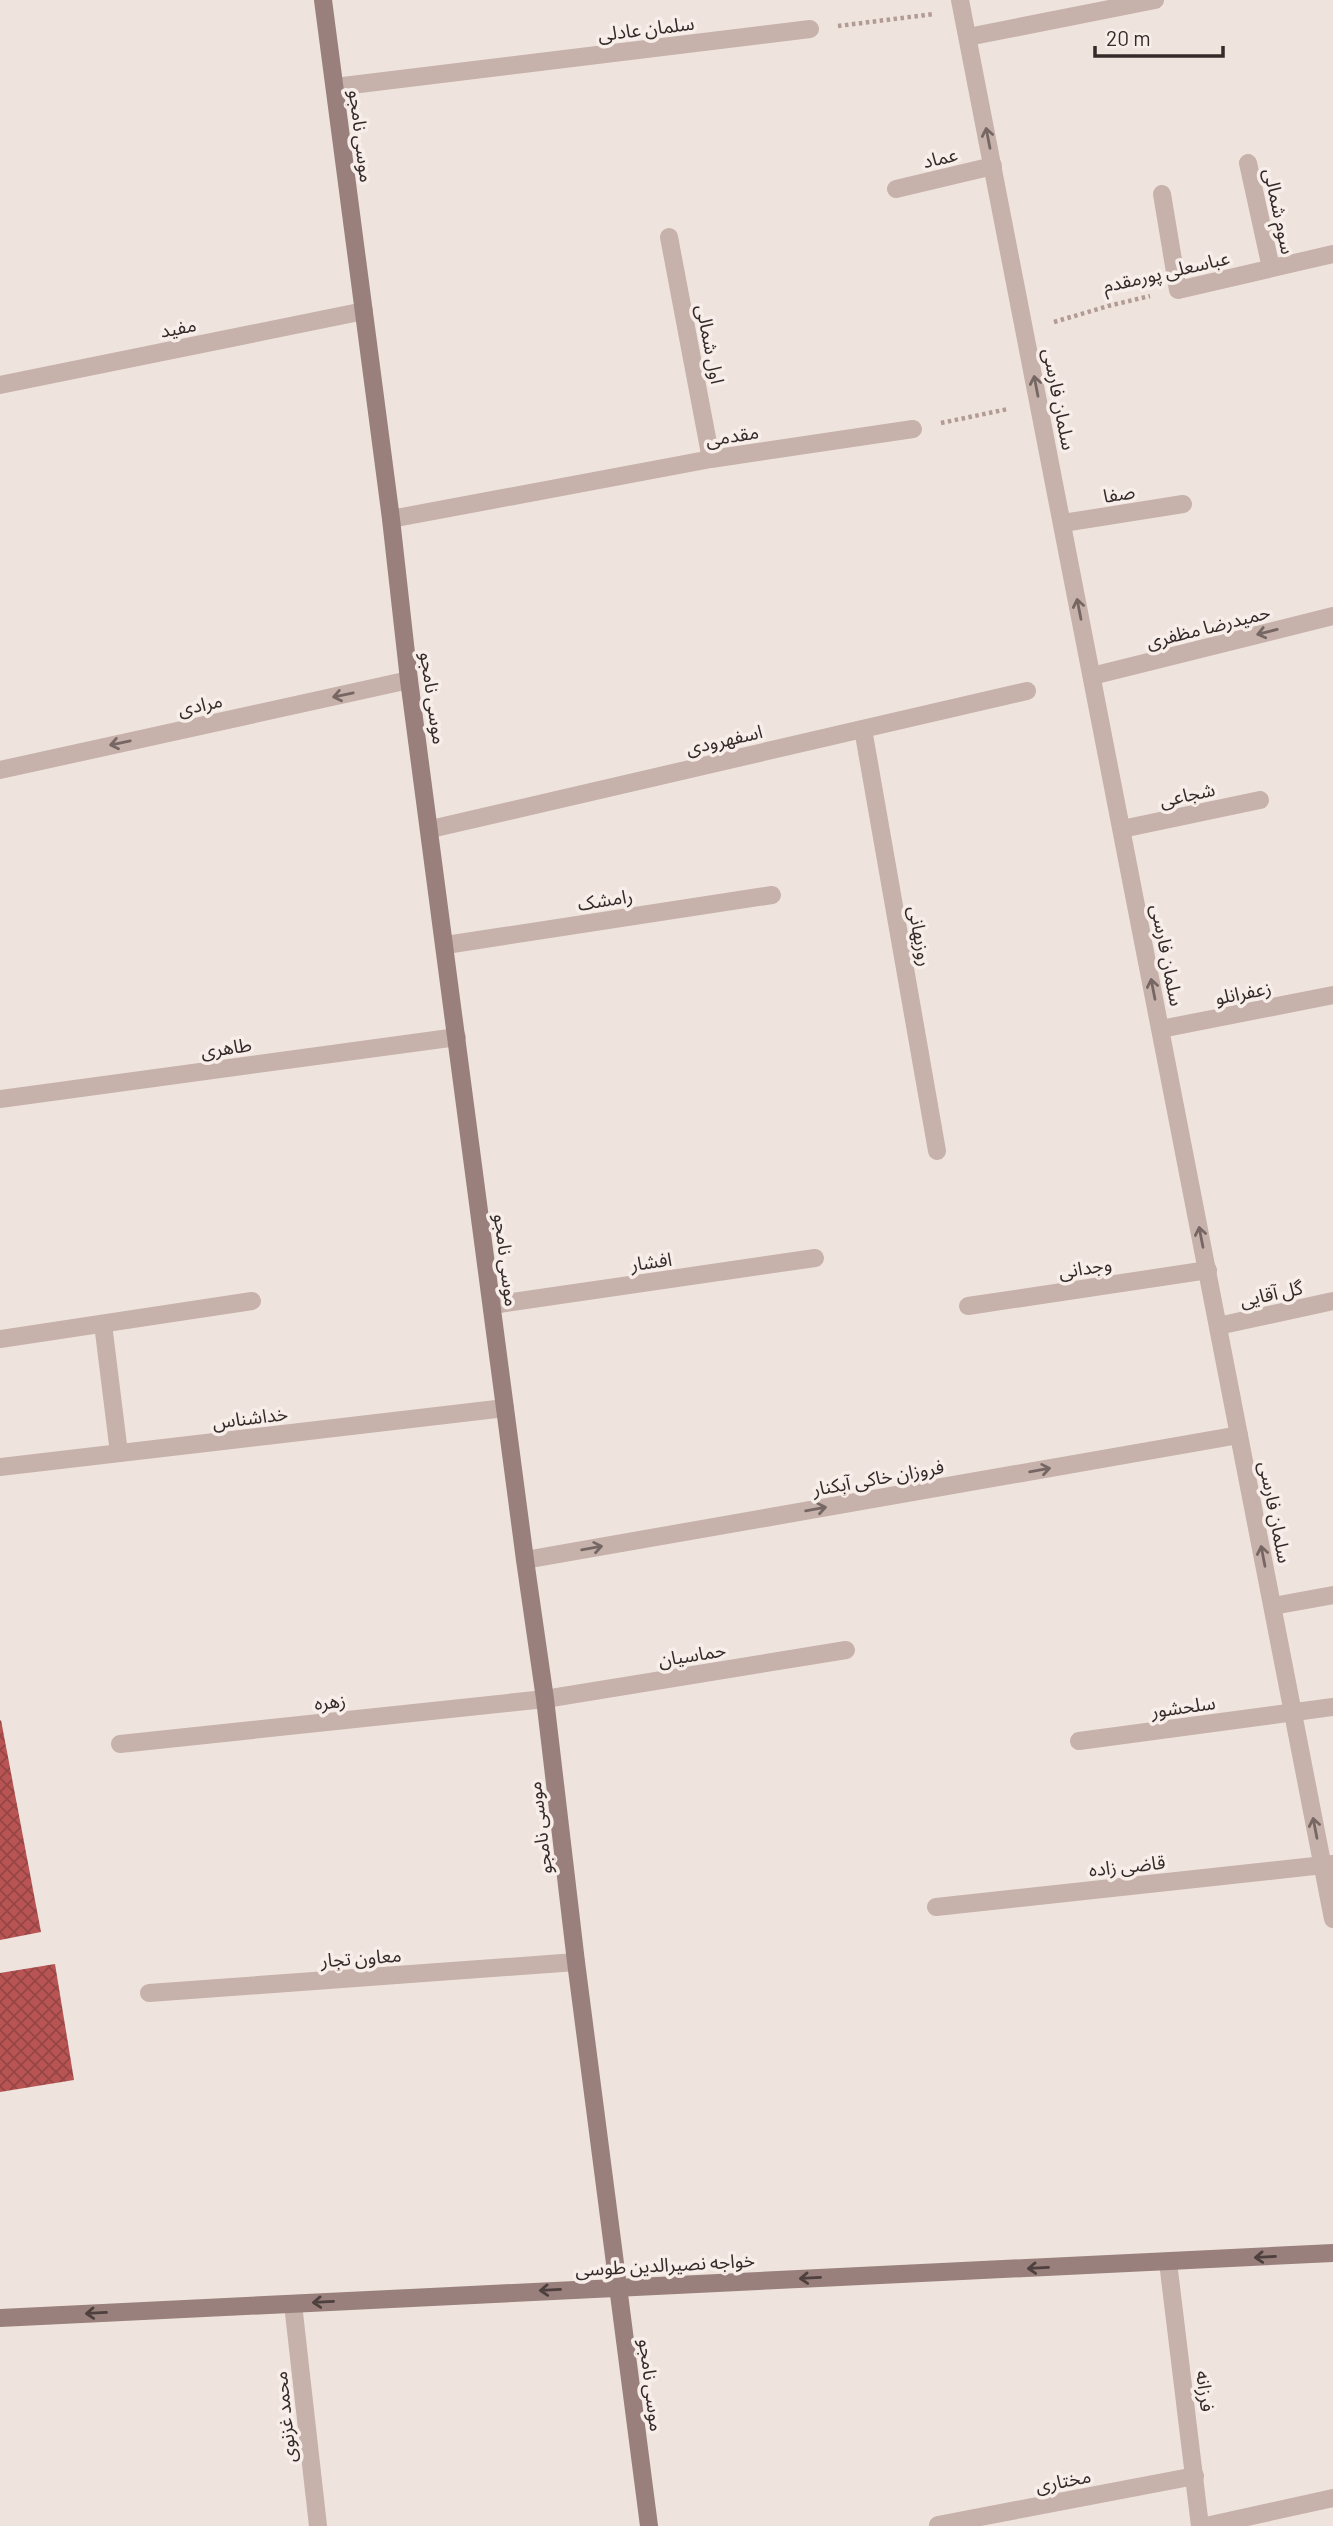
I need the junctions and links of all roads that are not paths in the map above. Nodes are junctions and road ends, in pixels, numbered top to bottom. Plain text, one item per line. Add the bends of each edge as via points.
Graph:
1 (323, 0) edge
2 (1155, 0) edge
3 (961, 5) edge
4 (810, 29) road end
5 (968, 37) junction
6 (335, 87) junction
7 (1248, 163) dead end
8 (993, 166) junction
9 (896, 189) dead end
10 (1162, 194) dead end
11 (669, 237) dead end
12 (1333, 254) edge
13 (1270, 268) junction
14 (364, 311) junction
15 (0, 385) edge
16 (913, 429) road end
17 (711, 459) junction
18 (1183, 503) dead end
19 (391, 519) junction
20 (1063, 523) junction
21 (1333, 616) edge
22 (1093, 676) junction
23 (409, 680) junction
24 (1027, 691) dead end
25 (863, 729) junction
26 (0, 770) edge
27 (1260, 800) dead end
28 (431, 829) junction
29 (1122, 829) junction
30 (772, 895) dead end
31 (446, 945) junction
32 (1333, 995) edge
33 (1161, 1030) junction
34 (457, 1037) junction
35 (0, 1099) edge
36 (937, 1151) dead end
37 (815, 1258) dead end
38 (1208, 1270) junction
39 (252, 1301) dead end
40 (1333, 1301) edge
41 (492, 1305) junction
42 (968, 1306) dead end
43 (103, 1324) junction
44 (1218, 1326) junction
45 (0, 1339) edge
46 (505, 1408) junction
47 (1239, 1435) junction
48 (119, 1453) junction
49 (0, 1467) edge
50 (525, 1560) junction
51 (1333, 1595) edge
52 (1273, 1606) junction
53 (846, 1650) dead end
54 (545, 1699) junction
55 (1333, 1707) edge
56 (1293, 1713) junction
57 (1079, 1741) dead end
58 (120, 1744) dead end
59 (1328, 1865) edge
60 (936, 1907) dead end
61 (1333, 1919) edge
62 (576, 1962) junction
63 (149, 1993) dead end
64 (1333, 2253) edge
65 (1168, 2262) junction
66 (618, 2287) junction
67 (293, 2304) junction
68 (0, 2318) edge
69 (1195, 2476) junction
70 (1333, 2498) edge
71 (938, 2525) edge
72 (318, 2526) edge
73 (649, 2526) edge
74 (1203, 2526) edge

1 - 6 main road, موسی نامجو
2 - 5 street
3 - 5 street, سلمان فارسی
4 - 6 street, سلمان عادلی
8 -> 5 street, سلمان فارسی
6 - 14 main road, موسی نامجو
7 - 13 street, سوم شمالی
8 - 9 street, عماد
20 -> 8 street, سلمان فارسی
10 - 13 street, عباسعلی پورمقدم via 1178,290
11 - 17 street, اول شمالی
12 - 13 street, عباسعلی پورمقدم
14 - 15 street, مفید
14 - 19 main road, موسی نامجو
16 - 17 street, مقدمی
17 - 19 street, مقدمی
18 - 20 street, صفا
19 - 23 main road, موسی نامجو
22 -> 20 street, سلمان فارسی
21 -> 22 street, حمیدرضا مظفری
22 - 29 street, سلمان فارسی
23 -> 26 street, مرادی
23 - 28 main road, موسی نامجو
24 - 25 street, اسفهرودی
25 - 28 street, اسفهرودی
25 - 36 street, روزبهانی
27 - 29 street, شجاعی
28 - 31 main road, موسی نامجو
33 -> 29 street, سلمان فارسی
30 - 31 street, رامشک
31 - 34 main road, موسی نامجو
32 - 33 street, زعفرانلو
38 -> 33 street, سلمان فارسی
34 - 35 street, طاهری
34 - 41 main road, موسی نامجو
37 - 41 street, افشار
38 - 42 street, وجدانی
38 - 44 street, سلمان فارسی
39 - 43 street
40 - 44 street, گل آقایی
41 - 46 main road, موسی نامجو
43 - 45 street
43 - 48 street
44 - 47 street, سلمان فارسی
46 - 48 street, خداشناس
46 - 50 main road, موسی نامجو
50 -> 47 street, فروزان خاکی آبکنار
52 -> 47 street, سلمان فارسی
48 - 49 street, خداشناس
50 - 54 main road, موسی نامجو
51 - 52 street
52 - 56 street, سلمان فارسی
53 - 54 street, حماسیان
54 - 58 street, زهره
54 - 62 main road, موسی نامجو
55 - 56 street, سلحشور
56 - 57 street, سلحشور
59 -> 56 street, سلمان فارسی
59 - 60 street, قاضی زاده
59 - 61 street, سلمان فارسی
62 - 63 street, معاون تجار
62 - 66 main road, موسی نامجو
64 -> 65 main road, خواجه نصیرالدین طوسی
65 -> 66 main road, خواجه نصیرالدین طوسی
65 - 69 street, فرزانه
66 -> 67 main road, خواجه نصیرالدین طوسی
66 - 73 main road, موسی نامجو
67 -> 68 main road, خواجه نصیرالدین طوسی
67 - 72 street, محمد غزنوی
69 - 71 street, مختاری
69 - 74 street, فرزانه
70 - 74 street

